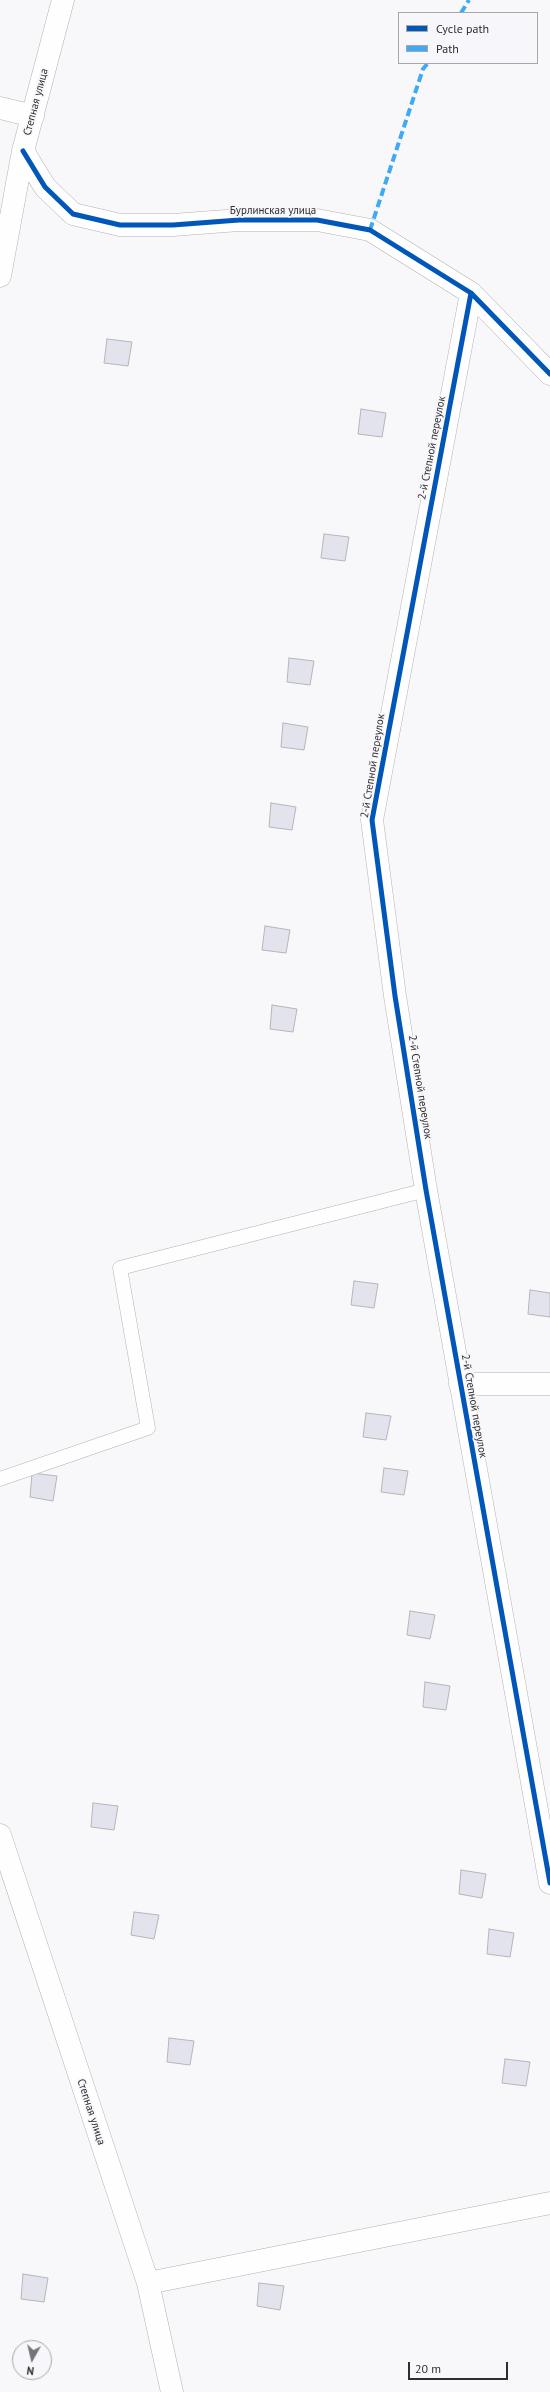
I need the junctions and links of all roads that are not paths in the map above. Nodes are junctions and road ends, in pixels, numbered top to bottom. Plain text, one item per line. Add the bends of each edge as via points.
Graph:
1 (63, 0) edge
2 (0, 108) edge
3 (33, 116) junction
4 (23, 151) junction
5 (0, 276) edge
6 (472, 293) junction
7 (550, 374) edge
8 (426, 1190) junction
9 (460, 1384) junction
10 (550, 1384) edge
11 (0, 1479) edge
12 (542, 1802) edge
13 (0, 1835) edge
14 (550, 1883) edge
15 (550, 2203) edge
16 (148, 2283) junction
17 (172, 2392) edge

1 - 3 street, Степная улица
2 - 3 street
3 - 4 street, Степная улица
4 - 5 street, Степная улица
4 - 6 street, Бурлинская улица via 45,187 73,214 120,225 173,226 239,220 317,220 370,230
6 - 7 street, Бурлинская улица
6 - 8 street, 2-й Степной переулок via 372,820 395,996
8 - 9 street, 2-й Степной переулок
8 - 11 lane via 120,1268 148,1428
9 - 10 street
9 - 12 street, 2-й Степной переулок
12 - 14 street, 2-й Степной переулок
13 - 16 street, Степная улица
15 - 16 street
16 - 17 street, Степная улица

